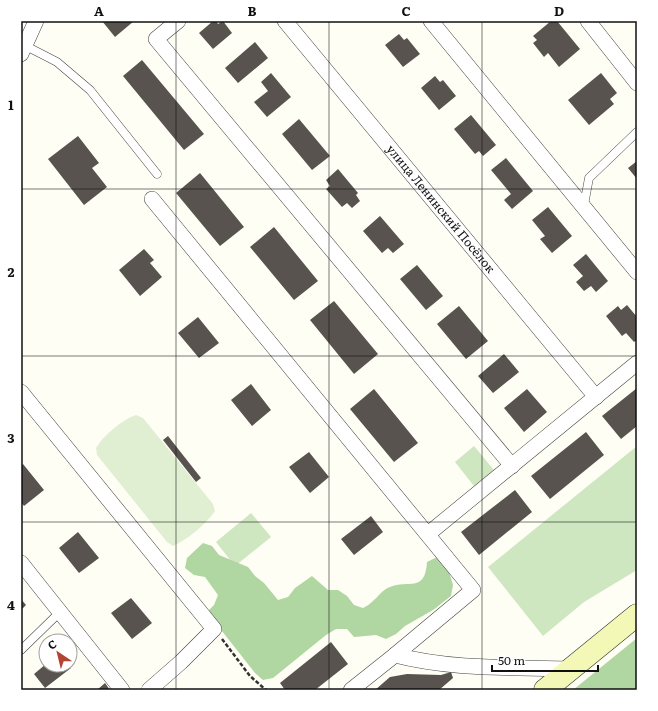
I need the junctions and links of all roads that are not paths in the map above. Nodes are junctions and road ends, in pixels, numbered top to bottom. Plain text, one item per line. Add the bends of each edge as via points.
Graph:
1 (36, 21) edge
2 (178, 21) edge
3 (285, 21) edge
4 (431, 21) edge
5 (588, 21) edge
6 (23, 50) edge
7 (637, 83) edge
8 (637, 132) edge
9 (157, 174) dead end
10 (152, 200) dead end
11 (584, 205) junction
12 (637, 272) edge
13 (637, 363) edge
14 (21, 392) edge
15 (596, 397) junction
16 (512, 466) junction
17 (428, 534) junction
18 (21, 563) edge
19 (60, 612) junction
20 (637, 615) edge
21 (21, 650) edge
22 (395, 655) junction
23 (572, 668) junction
24 (122, 690) edge
25 (149, 690) edge
26 (351, 690) edge
27 (545, 690) edge

1 - 6 street
2 - 16 street via 156,40
3 - 15 street, улица Ленинский Посёлок
4 - 11 street
5 - 7 street
6 - 9 lane via 57,62 90,90
8 - 11 lane via 589,178
10 - 17 street
11 - 12 street
13 - 15 street
14 - 25 street via 214,629
15 - 16 street
16 - 17 street
17 - 22 street via 473,590
18 - 19 street
19 - 21 lane
19 - 24 street
20 - 23 main road
22 - 23 street via 418,661 478,666
22 - 26 street
23 - 27 main road

